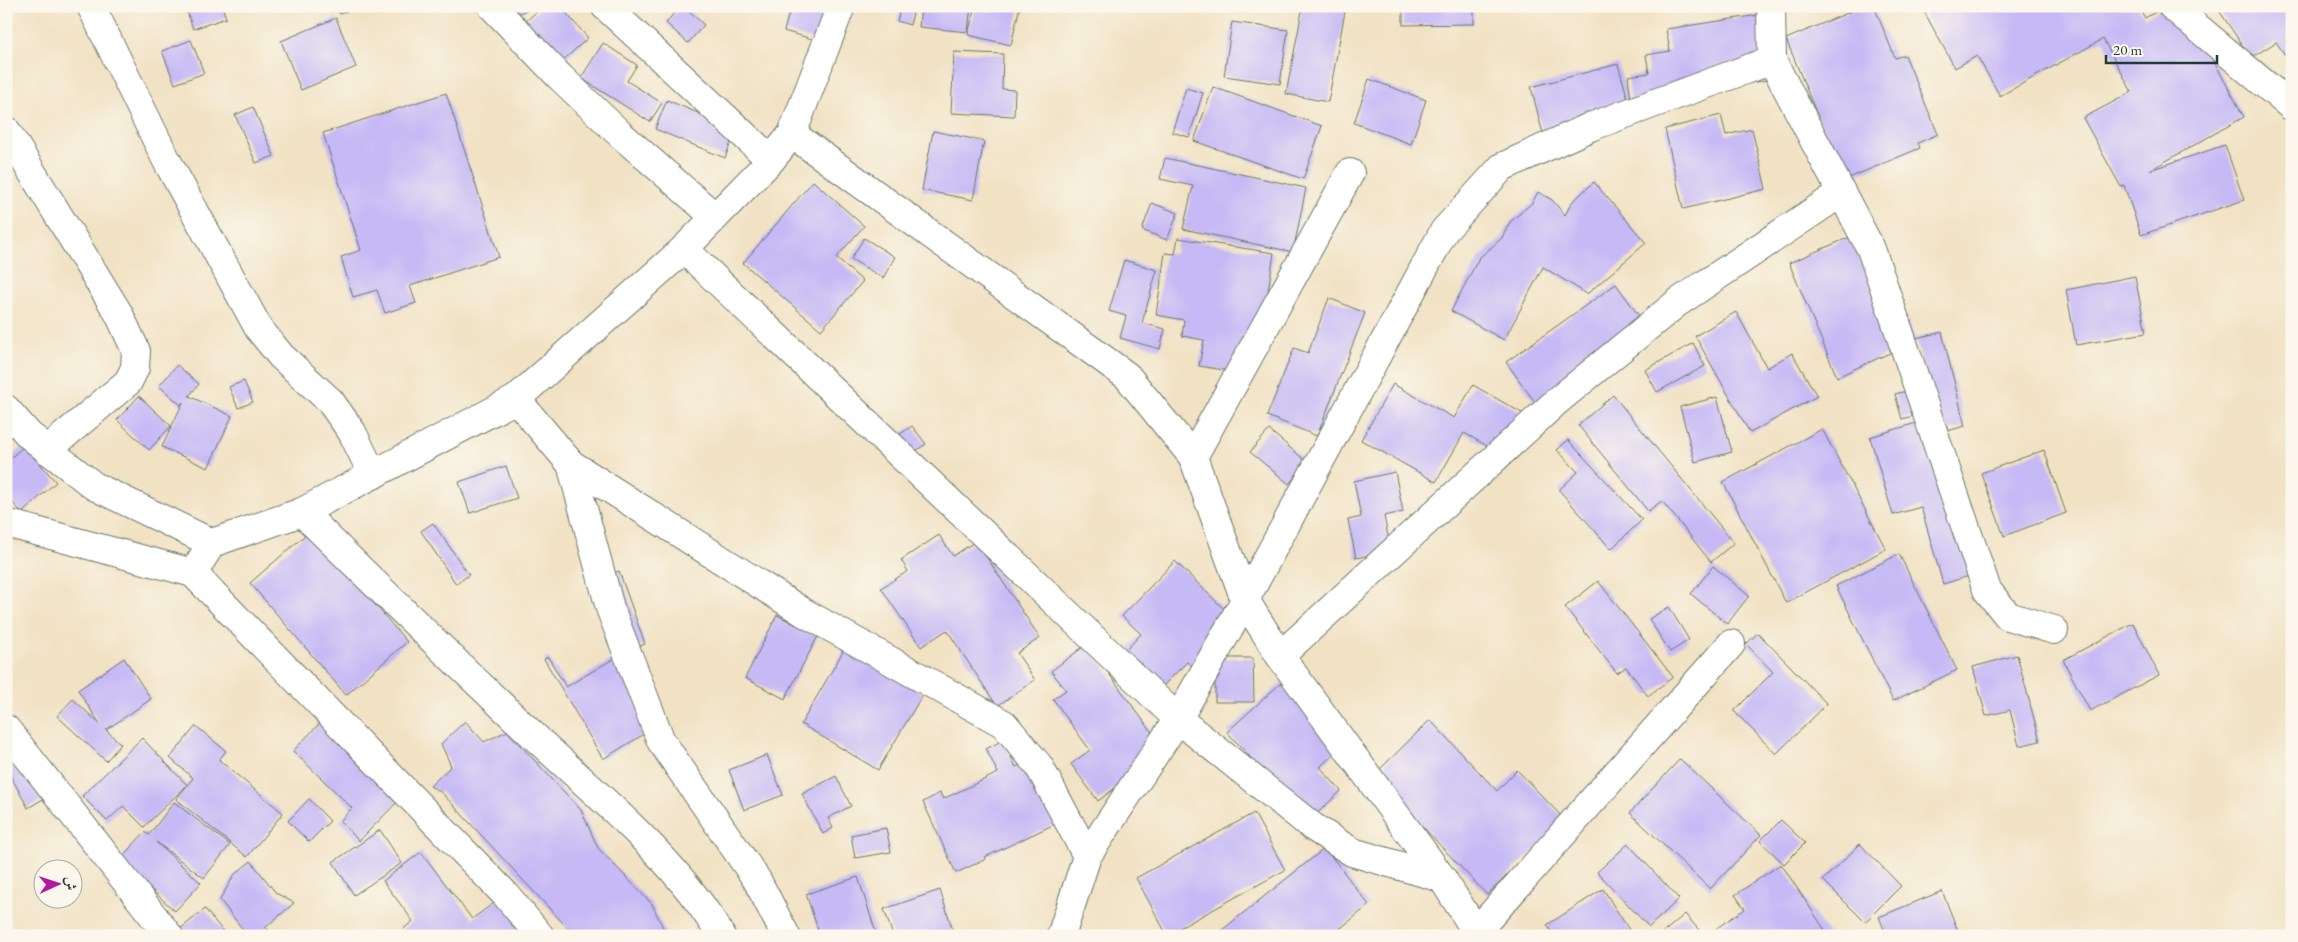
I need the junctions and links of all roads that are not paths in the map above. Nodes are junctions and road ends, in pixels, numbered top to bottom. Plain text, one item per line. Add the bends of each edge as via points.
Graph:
1 (91, 6) edge
2 (492, 6) edge
3 (605, 6) edge
4 (841, 6) edge
5 (1771, 6) edge
6 (2172, 6) edge
7 (1772, 60) junction
8 (2292, 107) edge
9 (6, 130) edge
10 (792, 134) junction
11 (771, 160) junction
12 (1350, 173) dead end
13 (1841, 194) junction
14 (715, 217) junction
15 (684, 249) junction
16 (516, 398) junction
17 (6, 409) edge
18 (47, 450) junction
19 (1193, 457) junction
20 (571, 464) junction
21 (372, 474) junction
22 (302, 512) junction
23 (6, 523) edge
24 (212, 544) junction
25 (193, 573) junction
26 (1245, 600) junction
27 (2054, 630) dead end
28 (1731, 644) dead end
29 (1280, 656) junction
30 (1178, 719) junction
31 (6, 729) edge
32 (1087, 856) junction
33 (1442, 878) junction
34 (1478, 934) edge
35 (169, 936) edge
36 (540, 936) edge
37 (721, 936) edge
38 (786, 936) edge
39 (1061, 936) edge

1 - 21 street via 167,161 259,329 281,356 330,401 352,432
2 - 14 street via 613,128
3 - 11 street
4 - 10 street
5 - 7 street
6 - 8 street
7 - 13 street
7 - 26 street via 1590,127 1502,167 1444,231
9 - 18 street via 119,314 136,351 135,368 128,382
10 - 11 street
10 - 19 street via 1126,376
11 - 14 street
12 - 19 street
13 - 27 street via 1871,249 1987,590 2008,616
13 - 29 street via 1678,303 1556,402
14 - 15 street
15 - 16 street
15 - 30 street
16 - 20 street
16 - 21 street
17 - 18 street
18 - 24 street via 94,486
19 - 26 street
20 - 32 street via 803,612 1004,724 1040,766
20 - 38 street via 610,608 661,741 757,880
21 - 22 street
22 - 24 street
22 - 37 street via 440,648 645,840 708,912
23 - 25 street
24 - 25 street
25 - 36 street via 506,895
26 - 29 street
26 - 30 street
28 - 34 street
29 - 33 street
30 - 32 street
30 - 33 street via 1313,827 1352,852
31 - 35 street
32 - 39 street
33 - 34 street

